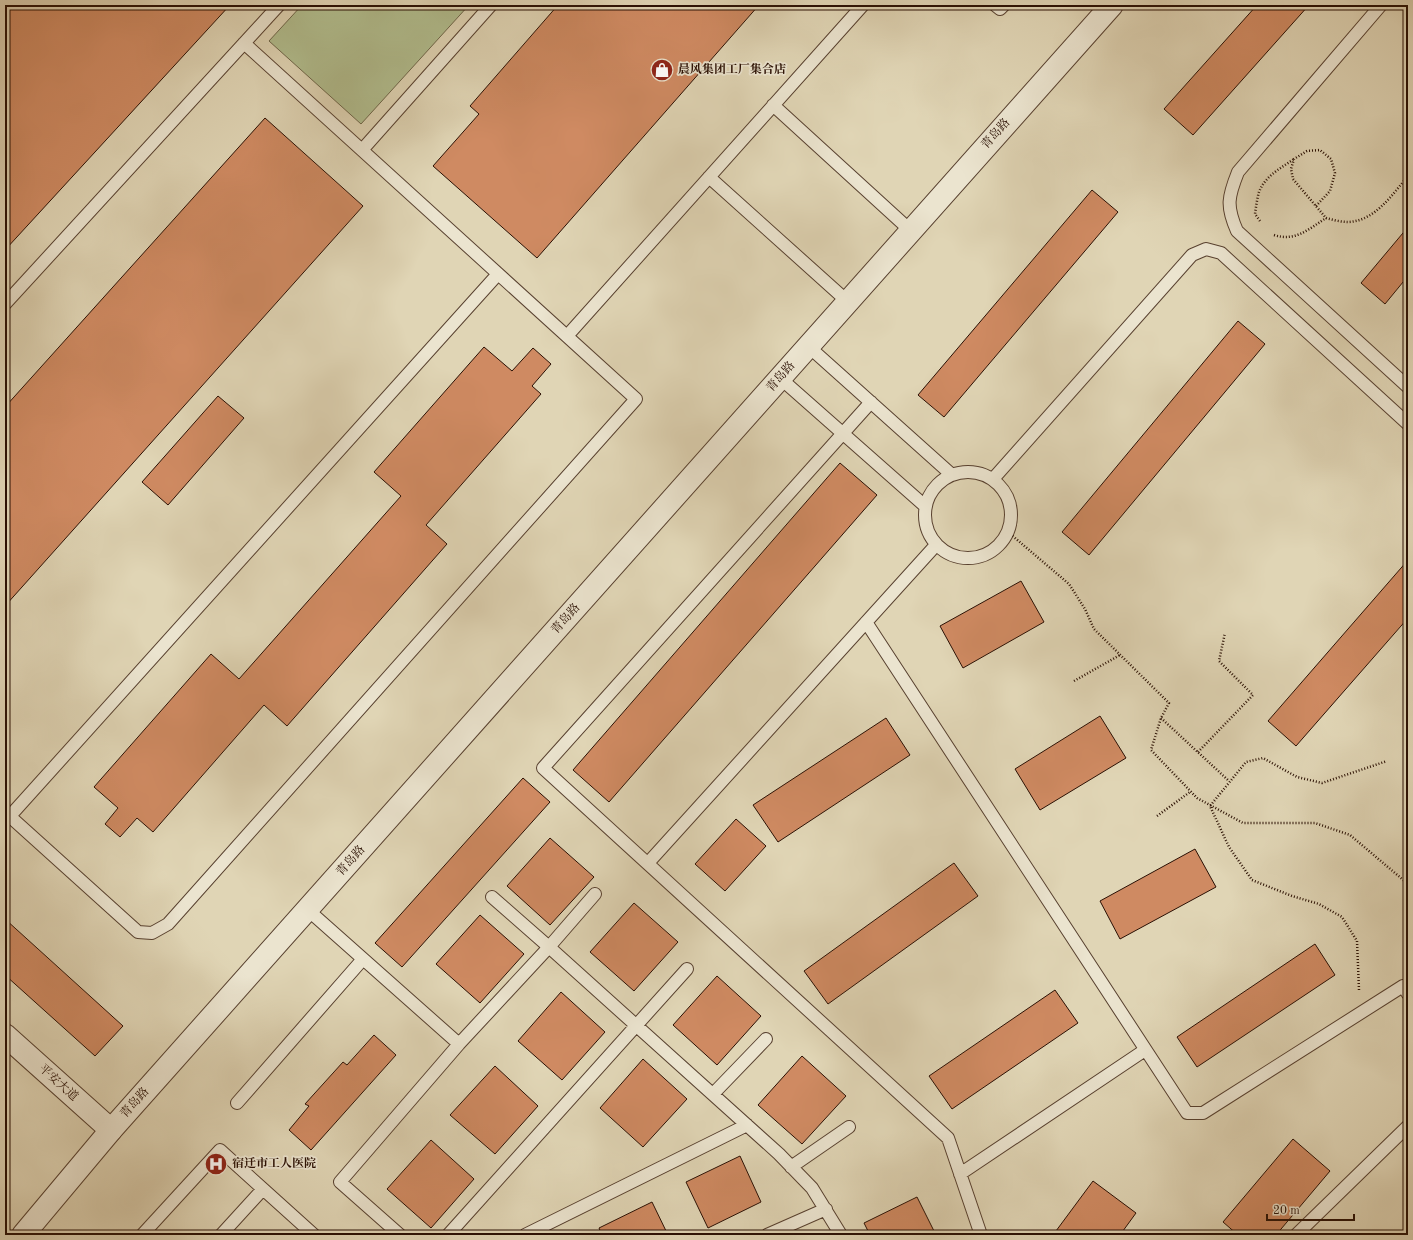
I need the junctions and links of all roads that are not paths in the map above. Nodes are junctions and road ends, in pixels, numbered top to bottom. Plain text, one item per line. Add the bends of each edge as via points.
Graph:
1 (279, 5) edge
2 (491, 5) edge
3 (863, 5) edge
4 (994, 5) edge
5 (1004, 5) edge
6 (1112, 5) edge
7 (1381, 5) edge
8 (244, 44) junction
9 (773, 105) junction
10 (362, 150) junction
11 (709, 177) junction
12 (911, 231) junction
13 (498, 274) junction
14 (847, 301) junction
15 (5, 304) edge
16 (567, 336) junction
17 (808, 346) junction
18 (780, 378) junction
19 (1408, 387) edge
20 (871, 402) junction
21 (1408, 424) edge
22 (843, 434) junction
23 (952, 475) junction
24 (993, 479) junction
25 (925, 506) junction
26 (936, 545) junction
27 (866, 622) junction
28 (7, 814) edge
29 (648, 864) junction
30 (595, 894) dead end
31 (492, 897) dead end
32 (308, 910) junction
33 (549, 946) junction
34 (363, 958) junction
35 (687, 969) dead end
36 (1408, 994) edge
37 (637, 1026) junction
38 (5, 1035) edge
39 (766, 1039) dead end
40 (459, 1044) junction
41 (1145, 1050) junction
42 (712, 1094) junction
43 (237, 1103) dead end
44 (748, 1125) junction
45 (1408, 1126) edge
46 (848, 1127) dead end
47 (111, 1130) junction
48 (791, 1166) junction
49 (960, 1174) junction
50 (263, 1189) junction
51 (826, 1209) junction
52 (23, 1235) edge
53 (142, 1235) edge
54 (221, 1235) edge
55 (314, 1235) edge
56 (400, 1235) edge
57 (448, 1235) edge
58 (525, 1235) edge
59 (767, 1235) edge
60 (841, 1235) edge
61 (981, 1235) edge
62 (1296, 1235) edge

1 - 8 lane
2 - 10 lane
3 - 9 lane
4 - 5 lane via 1000,9
6 - 12 street, 青岛路
7 - 19 lane via 1238,172 1231,190 1230,215 1237,231
8 - 10 lane
8 - 15 lane
9 - 11 lane
9 - 12 lane
10 - 13 lane
11 - 14 lane
11 - 16 lane
12 - 14 street, 青岛路
13 - 16 lane
13 - 28 lane
14 - 17 street, 青岛路
16 - 28 lane via 636,399 168,924 152,933 138,932
17 - 18 street, 青岛路
17 - 20 lane
18 - 22 lane
18 - 32 street, 青岛路
20 - 22 lane
20 - 23 lane
21 - 24 lane via 1221,253 1206,249 1192,255
22 - 25 lane
22 - 29 lane via 543,768
23 - 24 lane via 980,473
23 - 25 lane via 940,482 930,493
24 - 26 lane via 1004,490 1010,503 1012,518 1008,532 1000,545 988,554 975,558 960,558 947,554
25 - 26 lane via 924,520 928,534
26 - 27 lane
27 - 29 lane
27 - 41 lane
29 - 49 lane via 948,1138
30 - 33 lane
31 - 33 lane
32 - 34 lane
32 - 47 street, 青岛路
33 - 37 lane
33 - 40 lane
34 - 40 lane
34 - 43 lane
35 - 37 lane
36 - 41 lane via 1403,986 1203,1113 1187,1113
37 - 42 lane
37 - 57 lane
38 - 47 street, 平安大道
39 - 42 lane
40 - 56 lane via 340,1182
41 - 49 lane
42 - 44 lane
44 - 48 lane
44 - 58 lane
45 - 62 lane
46 - 48 lane
47 - 52 street, 青岛路
48 - 51 lane via 812,1188
49 - 61 lane
50 - 53 lane via 220,1150
50 - 54 lane
50 - 55 lane
51 - 59 lane
51 - 60 lane

